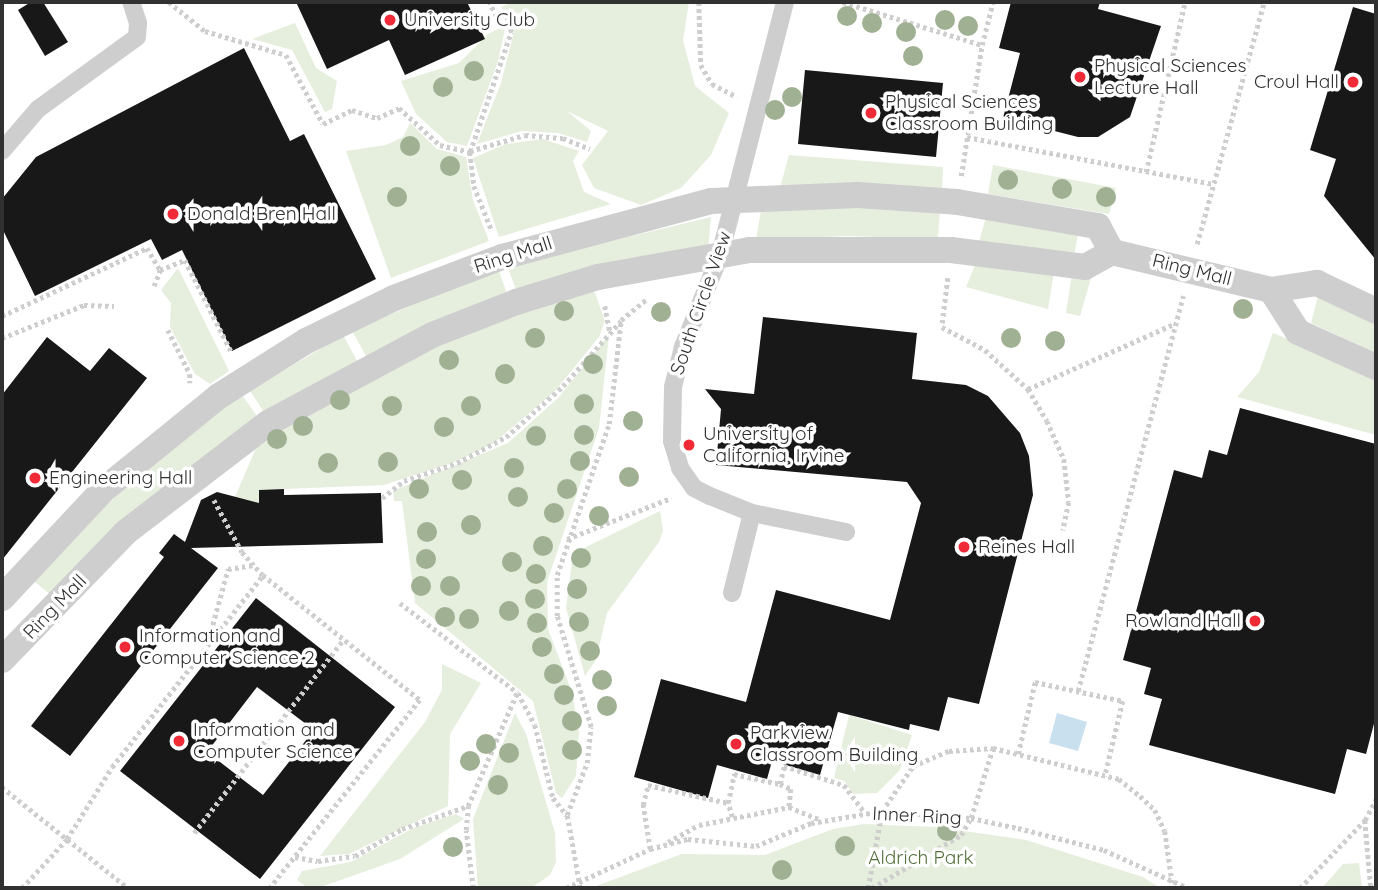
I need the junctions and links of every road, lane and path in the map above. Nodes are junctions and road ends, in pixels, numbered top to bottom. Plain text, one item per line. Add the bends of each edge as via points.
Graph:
1 (131, 2) edge
2 (169, 2) edge
3 (489, 2) edge
4 (699, 2) edge
5 (785, 2) edge
6 (843, 2) edge
7 (993, 2) edge
8 (1185, 2) edge
9 (1264, 2) edge
10 (982, 46) junction
11 (977, 71) dead end
12 (758, 104) junction
13 (967, 136) dead end
14 (590, 149) dead end
15 (2, 151) edge
16 (470, 152) junction
17 (1146, 172) junction
18 (1213, 184) junction
19 (734, 198) junction
20 (1112, 251) junction
21 (720, 254) junction
22 (502, 257) junction
23 (1191, 267) junction
24 (160, 270) junction
25 (154, 286) dead end
26 (1271, 290) junction
27 (658, 293) dead end
28 (114, 306) dead end
29 (1376, 311) edge
30 (2, 316) edge
31 (621, 320) junction
32 (1175, 323) junction
33 (942, 327) dead end
34 (168, 330) dead end
35 (4, 339) edge
36 (2, 346) edge
37 (1376, 367) edge
38 (245, 379) junction
39 (1028, 389) junction
40 (187, 419) junction
41 (694, 488) junction
42 (382, 498) dead end
43 (752, 513) junction
44 (225, 520) dead end
45 (1063, 530) dead end
46 (846, 532) dead end
47 (567, 539) junction
48 (254, 565) junction
49 (263, 575) junction
50 (732, 593) dead end
51 (2, 598) edge
52 (400, 603) dead end
53 (344, 639) junction
54 (205, 649) junction
55 (2, 660) edge
56 (1078, 691) junction
57 (518, 693) junction
58 (993, 748) junction
59 (1018, 754) junction
60 (1105, 776) junction
61 (780, 784) junction
62 (2, 787) edge
63 (1376, 799) edge
64 (728, 803) junction
65 (468, 806) junction
66 (789, 807) junction
67 (882, 811) junction
68 (865, 813) junction
69 (567, 815) junction
70 (732, 817) junction
71 (971, 818) junction
72 (823, 820) junction
73 (1365, 820) junction
74 (194, 833) dead end
75 (67, 839) junction
76 (660, 846) junction
77 (650, 849) junction
78 (295, 857) junction
79 (1171, 879) junction
80 (577, 881) junction
81 (22, 888) edge
82 (128, 888) edge
83 (270, 888) edge
84 (473, 888) edge
85 (566, 888) edge
86 (580, 888) edge
87 (870, 888) edge
88 (1173, 888) edge
89 (1188, 888) edge
90 (1300, 888) edge
91 (1371, 888) edge

1 - 15 lane via 137,37 38,108
2 - 16 path via 205,31 286,55 323,124 352,110 377,118 399,108 440,145
3 - 16 path via 499,23 509,19 511,32
4 - 12 path via 698,45 706,74 727,93
5 - 12 lane, South Circle View
6 - 10 path
7 - 10 path
8 - 17 path
9 - 18 path
10 - 11 path
12 - 19 lane, South Circle View
13 - 17 path
14 - 16 path via 563,138 525,135
16 - 22 path via 474,186
17 - 18 path
18 - 23 path
19 - 20 street, Ring Mall via 858,195 957,201 1098,226
19 - 21 lane, South Circle View
19 - 22 street, Ring Mall via 589,231
20 - 21 street, Ring Mall via 1085,267 938,249 861,247
20 - 23 street, Ring Mall
21 - 41 lane, South Circle View via 683,347 673,387 672,441 680,468
21 - 55 street, Ring Mall via 598,277 516,302 432,335 349,377 268,424 126,532
22 - 38 street, Ring Mall via 394,298 306,341
23 - 26 street, Ring Mall
23 - 32 path
24 - 25 path
24 - 30 path via 147,248
24 - 38 path via 185,260
26 - 29 street, Ring Mall via 1317,284
26 - 37 street via 1298,332
27 - 31 path
28 - 35 path via 84,305
31 - 42 path via 563,386 506,437 457,463 404,481
31 - 47 path via 609,424 598,466
32 - 39 path
32 - 56 path
33 - 39 path via 985,349
34 - 40 path via 190,374
35 - 36 path
38 - 40 street, Ring Mall
39 - 45 path via 1064,459 1069,502
40 - 51 street, Ring Mall via 102,491
41 - 43 lane
41 - 47 path
43 - 46 lane
43 - 50 lane
44 - 48 path
47 - 69 path via 557,575 557,616 591,727 587,763
48 - 49 path
48 - 54 path via 228,569
49 - 53 path
49 - 54 path
52 - 57 path
53 - 74 path
53 - 78 path via 420,700
54 - 75 path via 112,767
56 - 59 path via 1035,682
56 - 60 path via 1123,701
57 - 65 path
57 - 69 path via 535,725 553,798
58 - 59 path
58 - 67 path via 949,751 913,766
58 - 71 path
59 - 60 path
60 - 79 path via 1119,779 1155,810 1165,831
61 - 64 path via 734,775
61 - 66 path via 791,789
61 - 68 path via 783,766 844,785
62 - 75 path
63 - 73 path
64 - 70 path
64 - 77 path via 648,785 643,805
65 - 78 path via 402,829 355,856 318,861
65 - 84 path
66 - 70 path
66 - 72 path
67 - 68 path, Inner Ring
67 - 71 path, Inner Ring
67 - 87 path
68 - 72 path, Inner Ring
69 - 80 path
70 - 76 path via 699,825
71 - 79 path, Inner Ring via 1104,850
71 - 87 path via 952,844
72 - 76 path, Inner Ring via 756,846 688,839
73 - 90 path
73 - 91 path
75 - 81 path
75 - 82 path
76 - 77 path, Inner Ring
77 - 80 path, Inner Ring
78 - 83 path
79 - 88 path
79 - 89 path, Inner Ring
80 - 85 path, Inner Ring
80 - 86 path

